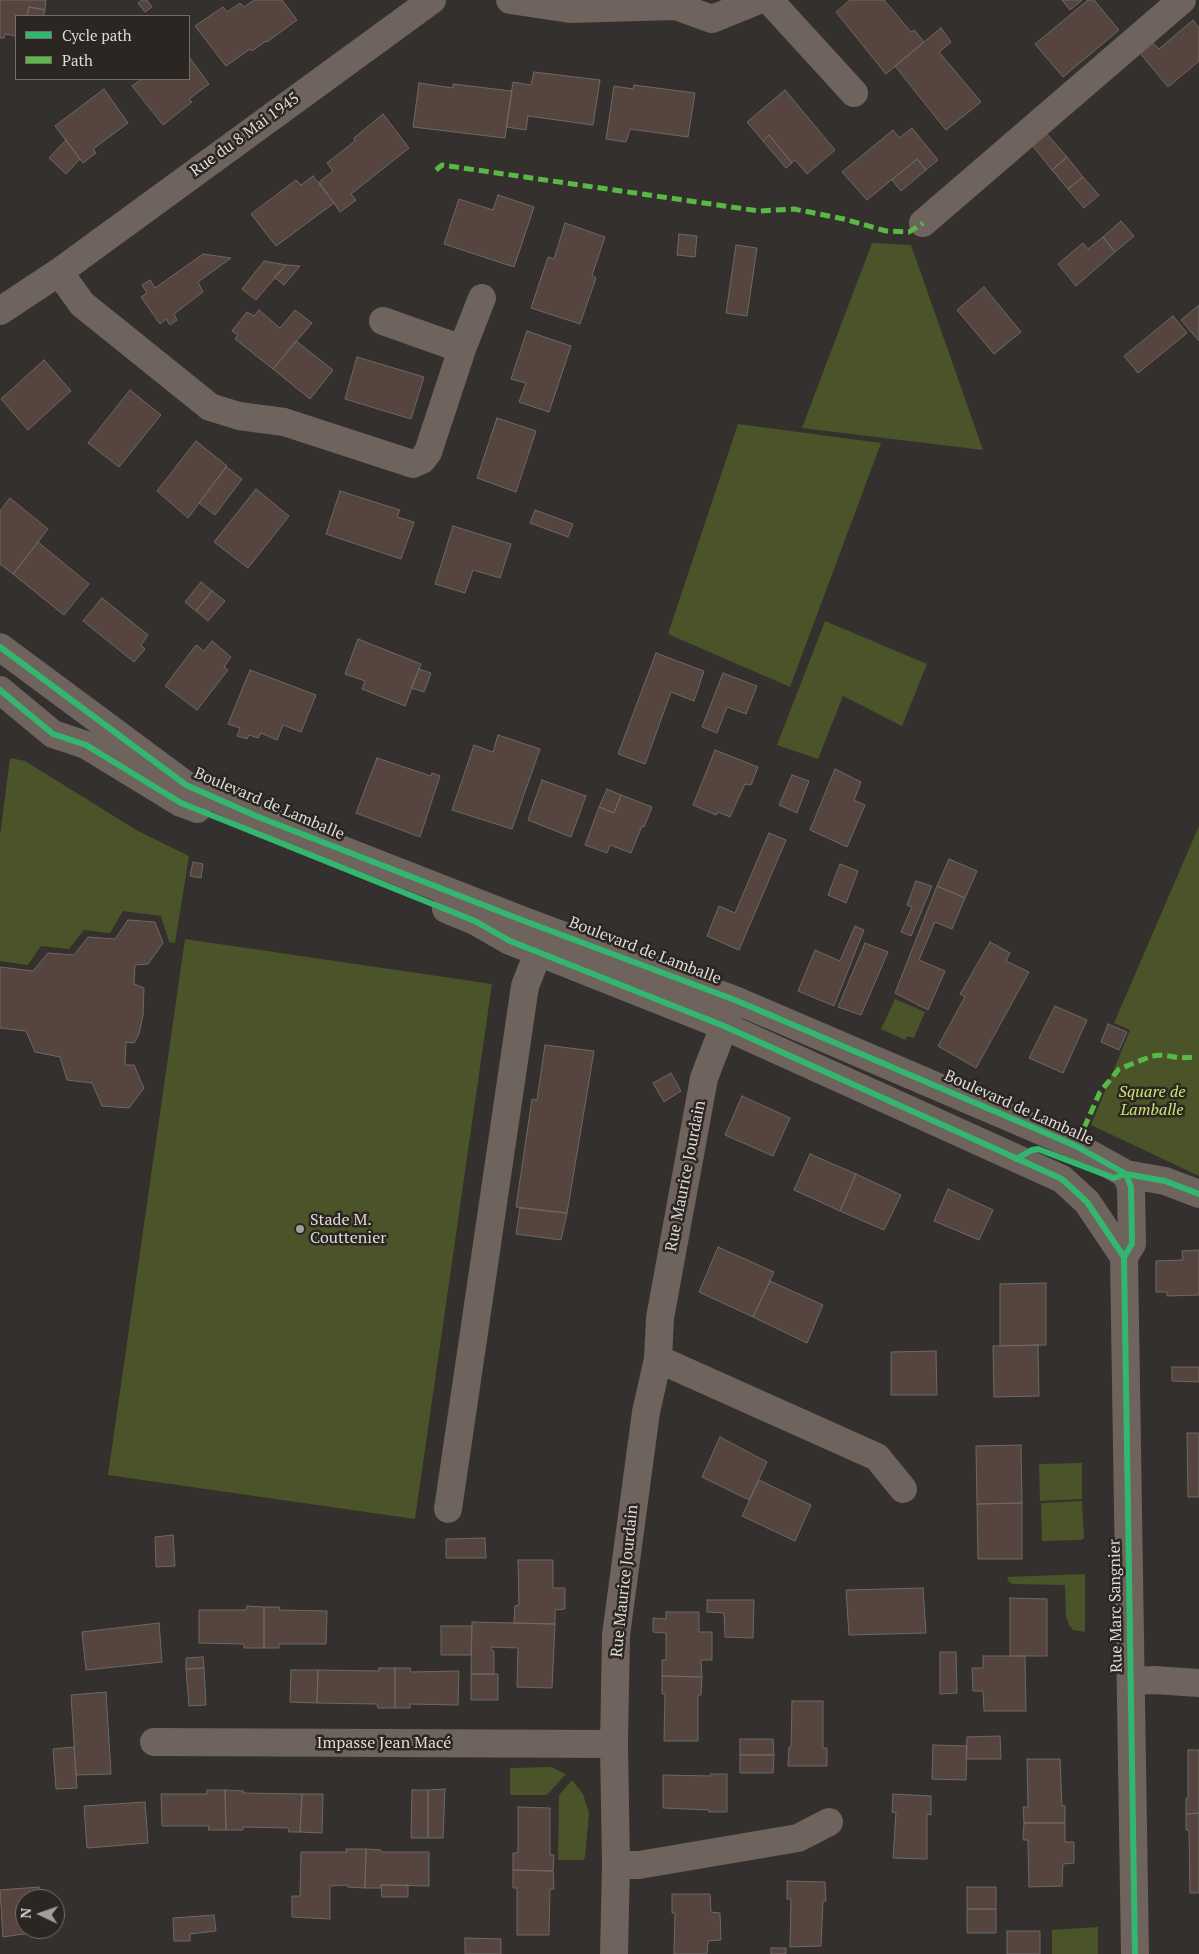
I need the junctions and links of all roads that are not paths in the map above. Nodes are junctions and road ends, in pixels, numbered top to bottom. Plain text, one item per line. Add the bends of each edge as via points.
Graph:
1 (432, 0) edge
2 (510, 0) edge
3 (759, 0) edge
4 (769, 0) edge
5 (1182, 0) edge
6 (854, 94) dead end
7 (923, 222) dead end
8 (59, 272) junction
9 (482, 298) dead end
10 (0, 311) edge
11 (383, 321) dead end
12 (462, 349) junction
13 (0, 647) edge
14 (30, 669) junction
15 (3, 698) edge
16 (538, 953) junction
17 (735, 1000) junction
18 (724, 1026) junction
19 (1126, 1174) junction
20 (1199, 1194) edge
21 (1124, 1257) junction
22 (658, 1359) junction
23 (903, 1489) dead end
24 (448, 1509) dead end
25 (1131, 1681) junction
26 (1199, 1684) edge
27 (154, 1742) dead end
28 (614, 1744) junction
29 (829, 1822) dead end
30 (616, 1865) junction
31 (614, 1954) edge
32 (1135, 1954) edge

1 - 8 street, Rue du 8 Mai 1945
2 - 3 street via 570,9 676,6 712,19
4 - 6 street
5 - 7 street
8 - 10 street, Rue du 8 Mai 1945
8 - 12 street via 82,304 210,407 239,416 284,422 413,464 428,452
9 - 12 street
11 - 12 street
13 - 14 street, Boulevard de Lamballe
14 - 15 street, Boulevard de Lamballe
14 - 17 street, Boulevard de Lamballe via 186,785 265,820
15 - 16 street, Boulevard de Lamballe via 53,734 86,745 181,803 475,921
16 - 18 street, Boulevard de Lamballe
16 - 24 street via 525,986
17 - 18 street, Boulevard de Lamballe
17 - 19 street, Boulevard de Lamballe via 1076,1146
18 - 21 street, Boulevard de Lamballe via 1062,1179 1087,1202
18 - 22 street, Rue Maurice Jourdain via 704,1078 660,1318
19 - 20 street, Boulevard de Lamballe via 1165,1181
19 - 21 street via 1131,1187 1132,1244
21 - 25 street, Rue Marc Sangnier
22 - 23 street via 877,1457
22 - 28 street, Rue Maurice Jourdain via 646,1412 616,1635
25 - 26 street
25 - 32 street, Rue Marc Sangnier
27 - 28 street, Impasse Jean Macé
28 - 30 street, Rue Maurice Jourdain
29 - 30 street via 798,1838 639,1865
30 - 31 street, Rue Maurice Jourdain

